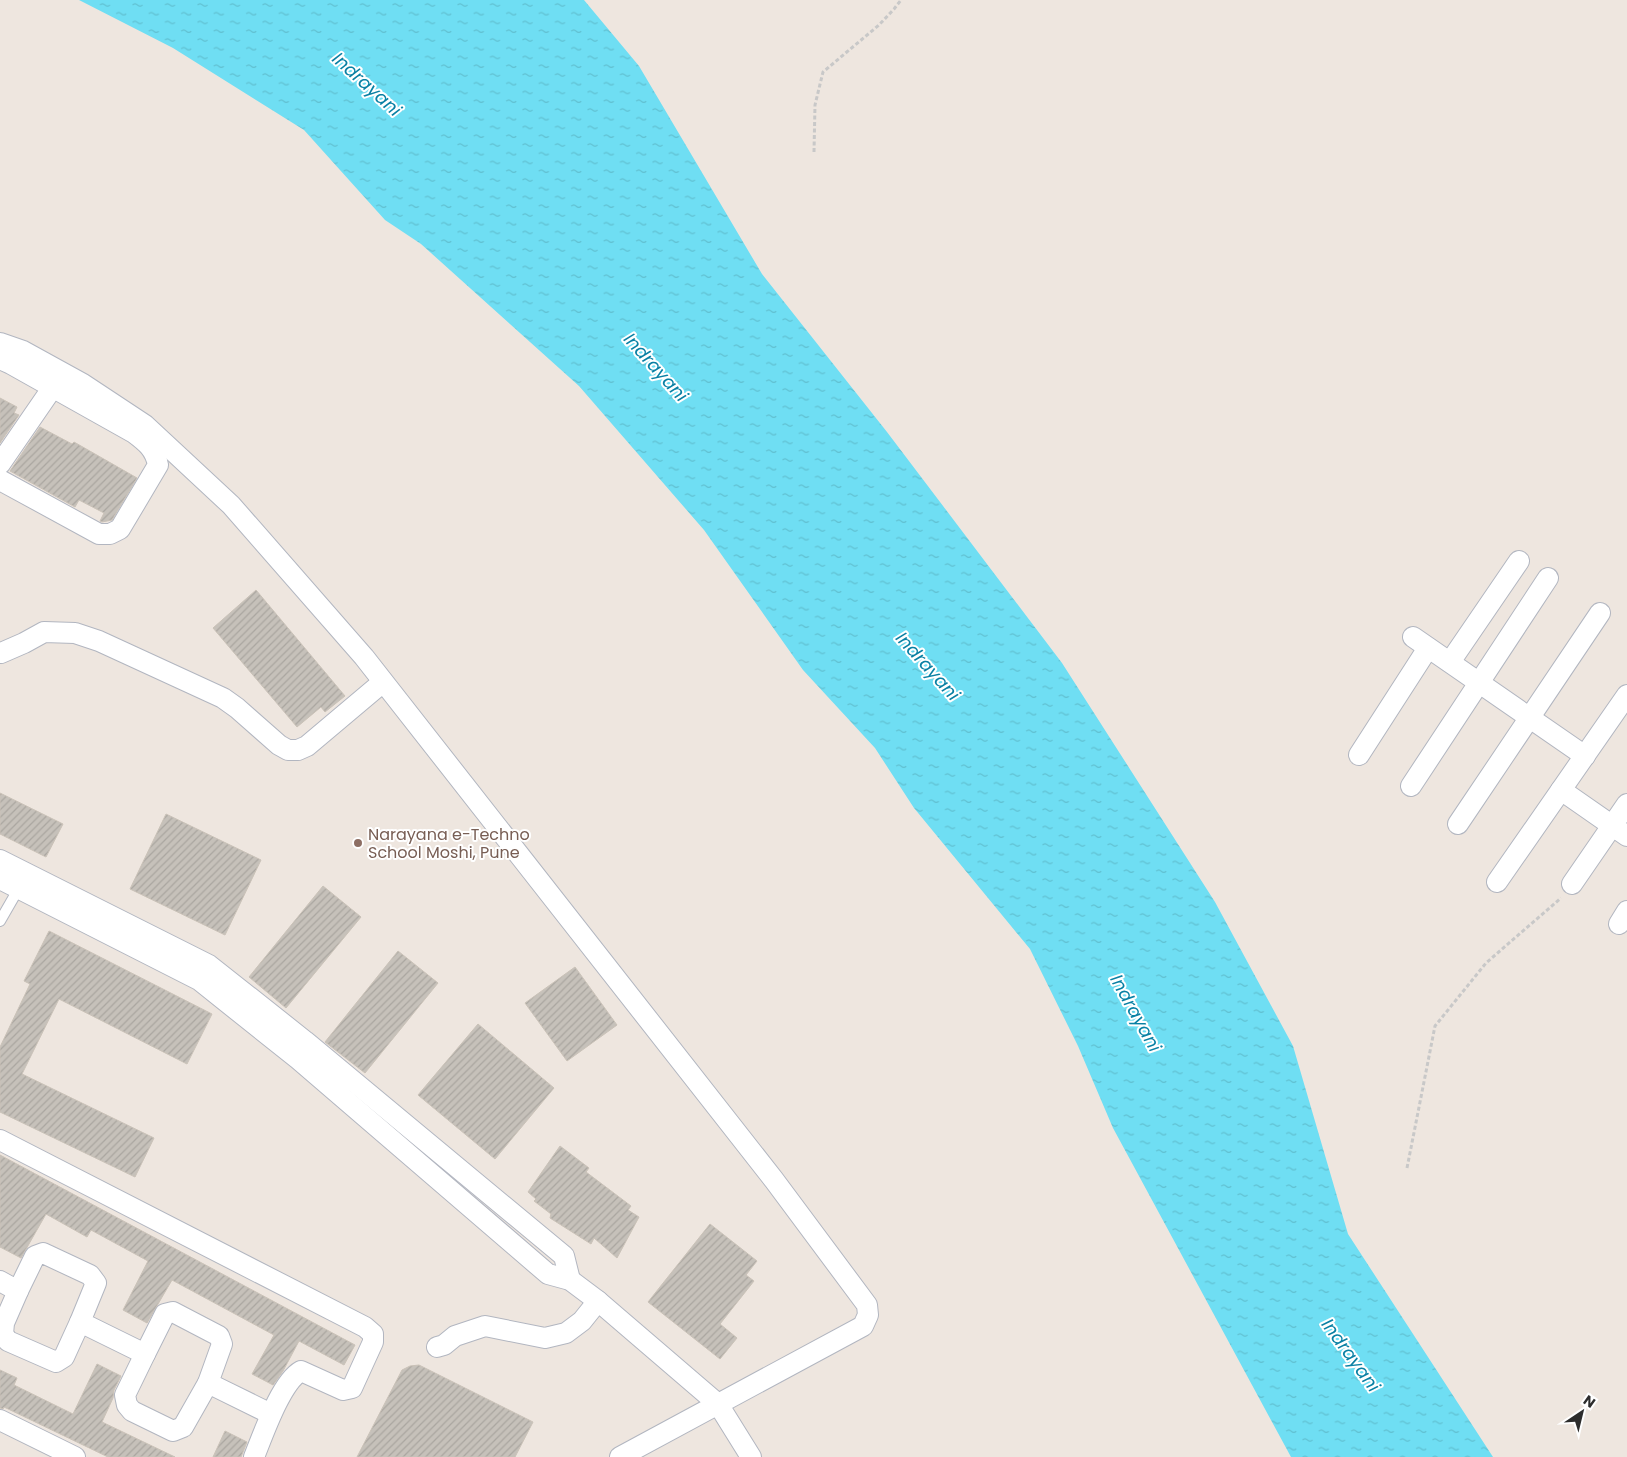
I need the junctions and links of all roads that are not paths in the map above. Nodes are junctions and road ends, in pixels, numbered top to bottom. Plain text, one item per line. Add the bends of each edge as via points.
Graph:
1 (0, 343) edge
2 (0, 359) edge
3 (53, 387) junction
4 (0, 464) edge
5 (0, 480) edge
6 (1519, 561) dead end
7 (1548, 578) dead end
8 (1600, 613) dead end
9 (1, 653) edge
10 (1450, 662) junction
11 (383, 682) junction
12 (1479, 683) junction
13 (1627, 695) edge
14 (1530, 717) junction
15 (1359, 755) dead end
16 (1585, 756) junction
17 (1411, 786) dead end
18 (1561, 790) junction
19 (1627, 804) edge
20 (1458, 824) dead end
21 (1620, 831) edge
22 (0, 860) edge
23 (0, 879) edge
24 (1497, 882) dead end
25 (1567, 891) road end
26 (15, 896) junction
27 (0, 898) edge
28 (81, 910) junction
29 (0, 921) edge
30 (245, 1005) junction
31 (0, 1140) edge
32 (475, 1182) junction
33 (461, 1199) junction
34 (570, 1280) junction
35 (0, 1281) edge
36 (18, 1290) junction
37 (598, 1301) junction
38 (80, 1322) junction
39 (437, 1347) dead end
40 (145, 1354) junction
41 (208, 1383) junction
42 (718, 1404) junction
43 (271, 1414) junction
44 (0, 1420) edge
45 (75, 1457) edge
46 (254, 1457) edge
47 (620, 1457) edge
48 (751, 1457) edge

1 - 11 street via 23,351 83,384 145,425 232,505
2 - 3 street
3 - 4 street
3 - 5 street via 134,432 152,447 158,465 120,528 110,534 99,534
6 - 10 street
7 - 12 street
8 - 14 street
9 - 11 street via 44,632 75,633 219,696 288,750 307,746
10 - 12 street
10 - 15 street via 1421,642
11 - 42 street via 774,1180 867,1305 868,1315 863,1326
12 - 14 street
12 - 17 street
13 - 16 street
14 - 16 street
14 - 20 street
16 - 18 street
18 - 21 street
18 - 24 street
19 - 21 street
21 - 25 street
22 - 28 street
23 - 26 street
26 - 27 lane
26 - 28 street
26 - 29 lane
28 - 30 street
30 - 32 street
30 - 33 street via 298,1059
31 - 43 street via 365,1327 373,1334 373,1342 352,1388 343,1390 301,1371 293,1375
32 - 33 street
32 - 34 street via 564,1256
33 - 34 street via 548,1274
34 - 37 street
35 - 36 street
36 - 38 street via 35,1256 43,1253 90,1275 96,1283
36 - 38 street via 4,1323 3,1334 8,1341 56,1362 64,1357
37 - 39 street via 566,1333 545,1338 485,1326 455,1336
37 - 42 street
38 - 40 street
40 - 41 street via 165,1314 173,1312 218,1336 222,1344
40 - 41 street via 125,1395 127,1405 132,1411 173,1431 183,1427
41 - 43 street
42 - 47 street
42 - 48 street
43 - 46 street
44 - 45 street

